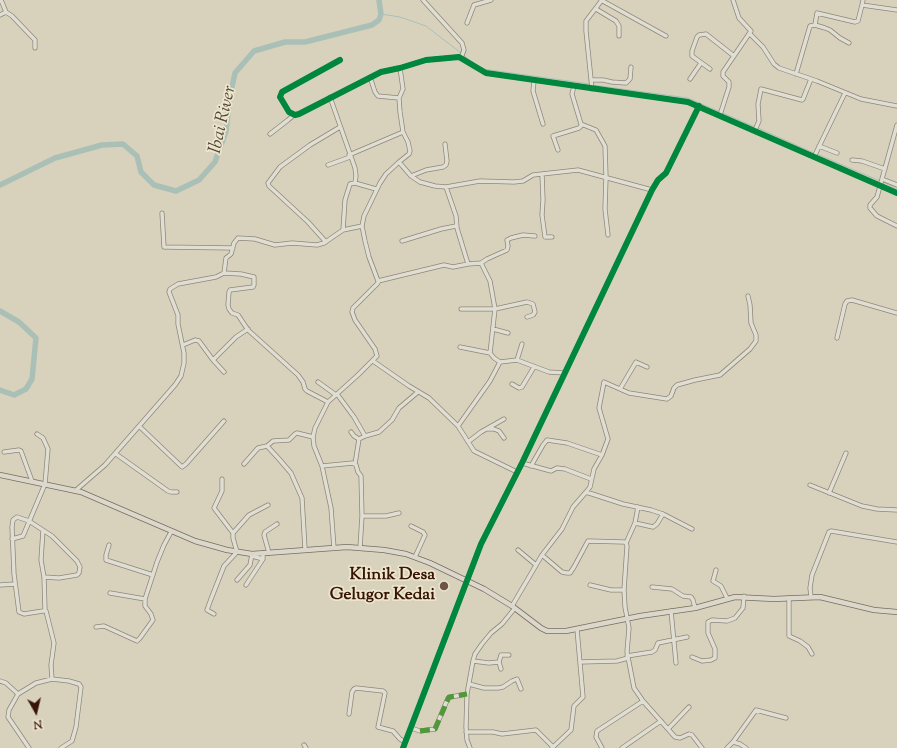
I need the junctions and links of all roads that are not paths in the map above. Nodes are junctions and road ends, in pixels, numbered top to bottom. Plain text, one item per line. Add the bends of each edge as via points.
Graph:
1 (1, 0) edge
2 (423, 0) edge
3 (491, 0) edge
4 (602, 0) edge
5 (734, 0) edge
6 (863, 0) edge
7 (862, 5) junction
8 (596, 9) junction
9 (3, 10) edge
10 (897, 10) edge
11 (0, 15) edge
12 (467, 23) dead end
13 (815, 25) junction
14 (750, 34) junction
15 (620, 36) dead end
16 (666, 36) dead end
17 (849, 43) dead end
18 (35, 48) dead end
19 (462, 55) junction
20 (734, 56) junction
21 (340, 60) dead end
22 (701, 63) junction
23 (400, 68) junction
24 (631, 68) dead end
25 (710, 70) dead end
26 (796, 74) junction
27 (370, 77) junction
28 (690, 79) dead end
29 (811, 79) junction
30 (534, 81) junction
31 (591, 81) junction
32 (574, 86) junction
33 (592, 88) junction
34 (845, 93) junction
35 (330, 97) junction
36 (399, 98) junction
37 (699, 106) junction
38 (897, 106) edge
39 (294, 115) junction
40 (720, 115) junction
41 (543, 124) dead end
42 (582, 125) junction
43 (897, 125) edge
44 (340, 127) junction
45 (756, 130) junction
46 (403, 132) junction
47 (270, 134) dead end
48 (445, 144) dead end
49 (819, 146) junction
50 (558, 150) dead end
51 (837, 153) dead end
52 (350, 156) junction
53 (814, 157) junction
54 (852, 160) dead end
55 (399, 162) junction
56 (328, 165) dead end
57 (885, 169) junction
58 (542, 174) junction
59 (411, 176) junction
60 (606, 177) junction
61 (881, 182) junction
62 (355, 183) junction
63 (897, 185) edge
64 (446, 187) junction
65 (376, 189) junction
66 (652, 190) junction
67 (897, 193) edge
68 (162, 213) dead end
69 (362, 226) junction
70 (456, 226) junction
71 (897, 226) edge
72 (343, 230) junction
73 (608, 235) dead end
74 (535, 236) dead end
75 (552, 237) dead end
76 (402, 241) dead end
77 (326, 242) junction
78 (233, 248) junction
79 (481, 263) junction
80 (468, 264) junction
81 (224, 273) junction
82 (378, 281) junction
83 (748, 296) dead end
84 (461, 309) dead end
85 (494, 309) junction
86 (897, 312) edge
87 (527, 318) dead end
88 (248, 329) junction
89 (492, 329) junction
90 (508, 333) dead end
91 (837, 338) dead end
92 (522, 344) dead end
93 (183, 345) junction
94 (460, 347) dead end
95 (490, 353) junction
96 (213, 360) junction
97 (517, 360) junction
98 (373, 361) junction
99 (500, 362) junction
100 (534, 367) junction
101 (647, 367) dead end
102 (224, 372) dead end
103 (565, 373) junction
104 (318, 382) dead end
105 (512, 384) dead end
106 (620, 389) junction
107 (418, 392) junction
108 (336, 395) junction
109 (328, 402) junction
110 (504, 419) dead end
111 (224, 421) dead end
112 (140, 426) junction
113 (458, 426) junction
114 (486, 429) junction
115 (351, 432) dead end
116 (37, 434) dead end
117 (365, 436) junction
118 (313, 437) junction
119 (504, 438) dead end
120 (359, 439) junction
121 (468, 442) junction
122 (267, 446) junction
123 (4, 452) dead end
124 (846, 453) dead end
125 (116, 454) junction
126 (602, 455) junction
127 (244, 464) dead end
128 (355, 464) junction
129 (523, 464) junction
130 (322, 466) junction
131 (530, 466) junction
132 (517, 472) junction
133 (0, 475) edge
134 (222, 479) dead end
135 (591, 479) junction
136 (32, 481) junction
137 (45, 484) junction
138 (810, 486) dead end
139 (75, 491) junction
140 (177, 492) dead end
141 (586, 492) junction
142 (828, 493) junction
143 (268, 505) dead end
144 (638, 507) junction
145 (897, 510) edge
146 (399, 513) dead end
147 (664, 514) junction
148 (362, 516) junction
149 (29, 521) junction
150 (634, 523) junction
151 (277, 524) dead end
152 (411, 526) dead end
153 (692, 529) dead end
154 (43, 530) junction
155 (171, 532) junction
156 (232, 533) junction
157 (12, 539) junction
158 (897, 542) edge
159 (627, 544) junction
160 (109, 545) dead end
161 (334, 548) junction
162 (360, 548) junction
163 (305, 549) junction
164 (518, 550) dead end
165 (237, 552) junction
166 (269, 553) junction
167 (252, 555) junction
168 (542, 555) junction
169 (263, 556) junction
170 (415, 557) junction
171 (536, 565) junction
172 (716, 570) dead end
173 (153, 574) junction
174 (44, 577) junction
175 (237, 580) dead end
176 (468, 581) junction
177 (15, 584) junction
178 (0, 585) edge
179 (246, 585) dead end
180 (590, 585) dead end
181 (652, 587) dead end
182 (624, 590) junction
183 (110, 593) dead end
184 (744, 596) junction
185 (811, 597) junction
186 (727, 598) junction
187 (789, 598) junction
188 (146, 599) junction
189 (513, 607) junction
190 (695, 608) junction
191 (45, 610) junction
192 (671, 611) junction
193 (897, 611) edge
194 (214, 614) dead end
195 (628, 618) junction
196 (96, 627) dead end
197 (577, 629) junction
198 (687, 636) dead end
199 (673, 639) junction
200 (812, 654) dead end
201 (508, 655) dead end
202 (628, 657) junction
203 (692, 657) dead end
204 (473, 661) junction
205 (499, 662) junction
206 (580, 662) junction
207 (676, 663) dead end
208 (500, 669) dead end
209 (52, 679) junction
210 (0, 681) edge
211 (469, 684) junction
212 (521, 689) dead end
213 (18, 694) junction
214 (467, 694) junction
215 (643, 701) junction
216 (689, 707) dead end
217 (349, 714) dead end
218 (786, 718) dead end
219 (661, 721) junction
220 (412, 728) junction
221 (668, 729) junction
222 (466, 732) junction
223 (405, 742) junction
224 (733, 742) junction
225 (29, 748) edge
226 (61, 748) edge
227 (402, 748) edge
228 (470, 748) edge
229 (553, 748) edge
230 (602, 748) edge
231 (622, 748) edge
232 (702, 748) edge
233 (727, 748) edge
234 (746, 748) edge

1 - 9 street
2 - 19 street via 462,42
3 - 12 street via 474,5
4 - 8 street
4 - 16 street
5 - 14 street via 737,14 750,30
6 - 7 street
7 - 10 street
7 - 13 street via 858,21 817,13
8 - 15 street via 616,21
8 - 31 street via 586,21
9 - 11 street
9 - 18 street via 35,40
13 - 17 street via 830,30
13 - 26 street via 809,27
14 - 20 street
14 - 26 street via 776,66
19 - 23 street via 426,60
19 - 30 street via 480,71
20 - 22 street via 704,33 697,37 692,53
20 - 40 street via 723,72 729,85
21 - 39 street via 280,94 286,108
22 - 25 street
22 - 28 street
23 - 27 street
23 - 36 street via 403,89
24 - 31 street via 630,79 626,83
26 - 29 street
27 - 35 street
27 - 36 street via 378,96
29 - 34 street
29 - 45 street via 802,100 761,89 758,104 759,124
30 - 32 street
30 - 41 street via 533,91
31 - 33 street
32 - 33 street
32 - 42 street via 572,94
33 - 37 street via 682,100
34 - 38 street
34 - 49 street
35 - 39 street
35 - 44 street
36 - 46 street
37 - 40 street
37 - 66 street via 666,173
39 - 47 street
40 - 45 street
42 - 50 street via 580,128 553,136
42 - 60 street via 594,129 604,144
43 - 57 street
44 - 52 street
44 - 77 street via 313,142 280,167 268,183
45 - 53 street
46 - 52 street
46 - 55 street via 410,150
48 - 59 street via 446,165
49 - 51 street
49 - 53 street
52 - 56 street
52 - 62 street via 356,174
53 - 61 street
54 - 57 street
55 - 59 street
55 - 65 street via 386,174
57 - 61 street
58 - 60 street via 580,170
58 - 64 street via 518,182 480,181
58 - 75 street via 545,237
59 - 64 street via 426,184
60 - 66 street
60 - 73 street via 605,209
61 - 63 street
61 - 67 street
61 - 71 street via 876,199 870,208 877,216
62 - 65 street
62 - 72 street via 350,184 345,200
64 - 70 street via 456,216
65 - 69 street
66 - 103 street
68 - 78 street via 164,247
69 - 72 street
69 - 82 street
70 - 76 street
70 - 80 street
72 - 77 street
74 - 79 street via 510,238 507,240 507,250
77 - 78 street via 317,245 275,245 240,238 236,240
78 - 81 street via 226,258
79 - 80 street
79 - 85 street via 490,281
80 - 82 street via 453,267 444,264
81 - 88 street via 254,277 253,287 232,289 229,292 229,309
81 - 93 street via 216,277 178,284 170,289
82 - 98 street via 354,306 352,312 377,352
83 - 106 street via 756,341 720,375 677,385 667,399 636,395
84 - 85 street
85 - 87 street via 530,303 534,307 534,314
85 - 89 street
86 - 91 street via 852,300 847,301
88 - 96 street
88 - 109 street via 298,375 305,389
89 - 90 street
89 - 95 street
92 - 97 street
93 - 96 street via 198,340
93 - 112 street via 184,363 179,380
94 - 95 street
95 - 99 street
96 - 102 street
97 - 99 street
97 - 100 street
98 - 107 street
98 - 108 street
99 - 113 street via 490,381
100 - 103 street via 548,372
100 - 105 street via 522,387
101 - 106 street via 636,362
103 - 129 street
104 - 108 street
106 - 126 street via 604,382 599,408 608,440
107 - 113 street via 429,398
107 - 117 street via 399,408 392,420 379,432
108 - 109 street
108 - 117 street
109 - 118 street
110 - 114 street
111 - 112 street via 182,467
112 - 125 street
113 - 121 street
114 - 119 street via 494,429
114 - 121 street
115 - 120 street
116 - 137 street via 43,438 48,449
117 - 120 street
118 - 122 street via 295,434 289,440 273,441
118 - 130 street
120 - 128 street
121 - 132 street via 476,453
122 - 127 street via 258,448
122 - 163 street via 292,475 302,497
123 - 136 street via 21,451
124 - 142 street
125 - 139 street
125 - 140 street via 168,491
126 - 131 street via 567,443 547,440
126 - 135 street
128 - 130 street
128 - 148 street via 362,479
129 - 131 street
129 - 132 street
130 - 161 street via 331,508
131 - 135 street via 551,471 557,468 565,469
132 - 176 street via 481,544
133 - 136 main road
134 - 156 street via 222,490 214,508
135 - 141 street
136 - 137 main road
137 - 139 main road
137 - 149 street
138 - 142 street
139 - 155 main road
141 - 144 street
141 - 168 street via 573,507 562,529
142 - 145 street via 869,508
143 - 156 street via 249,515
144 - 147 street
144 - 150 street
146 - 148 street
147 - 150 street via 653,527
147 - 153 street
148 - 162 street
149 - 154 street
149 - 157 street via 23,536
149 - 157 street via 15,517 12,523
150 - 159 street
151 - 166 street via 264,535
152 - 170 street via 424,535
154 - 174 street via 40,560
154 - 174 street via 61,543 80,567 80,573 77,575
155 - 165 main road
155 - 173 street
156 - 165 street
157 - 177 street
158 - 185 street via 829,532 812,575
159 - 168 street via 588,541 574,567 567,573 562,572
159 - 182 street
160 - 173 street via 106,560
161 - 162 main road
161 - 163 main road
162 - 170 main road
163 - 166 main road
164 - 171 street
165 - 167 main road
165 - 194 street via 224,566 211,599 207,610
166 - 169 main road
167 - 169 main road
167 - 175 street via 250,565
168 - 171 street
169 - 179 street
170 - 176 main road
171 - 189 street
172 - 186 street via 713,581 721,586
173 - 188 street
174 - 191 street
176 - 189 main road
176 - 220 street
177 - 178 street
177 - 191 street via 19,612 24,614
180 - 182 street
181 - 190 street via 672,589 683,596 691,597
182 - 195 street
183 - 188 street
184 - 186 main road
184 - 187 main road
184 - 203 street via 743,608 736,618 708,622 708,633 715,649 715,658 702,661
185 - 187 main road
185 - 193 main road via 874,610
186 - 190 main road
187 - 200 street via 789,636 808,647
188 - 196 street via 145,606 153,620 137,641 104,626
189 - 197 main road via 545,630 554,632
189 - 204 street via 502,624 482,644
190 - 192 main road
191 - 209 street via 54,640
192 - 195 main road
192 - 199 street
195 - 197 main road
195 - 202 street
197 - 206 street
198 - 199 street
199 - 202 street via 658,643 652,652
199 - 207 street
201 - 205 street via 501,656
202 - 206 street via 617,661
202 - 215 street via 634,688
204 - 205 street via 489,664
204 - 211 street
205 - 208 street
206 - 229 street via 584,697 574,706 571,730
209 - 213 street via 36,683
209 - 226 street via 69,681 81,687 72,741
210 - 213 street
211 - 212 street via 498,688 518,680
211 - 214 street
213 - 225 street via 8,717
214 - 220 street via 449,697 435,729 420,731
214 - 222 street
215 - 219 street
215 - 230 street via 597,731 596,736
216 - 221 street
217 - 223 street via 354,689 383,691 385,694 378,727 393,731
218 - 224 street via 756,710
219 - 221 street
219 - 231 street
220 - 223 street
221 - 232 street via 677,738 692,735
222 - 228 street
222 - 229 street via 502,734 536,730
223 - 227 street
224 - 233 street
224 - 234 street

